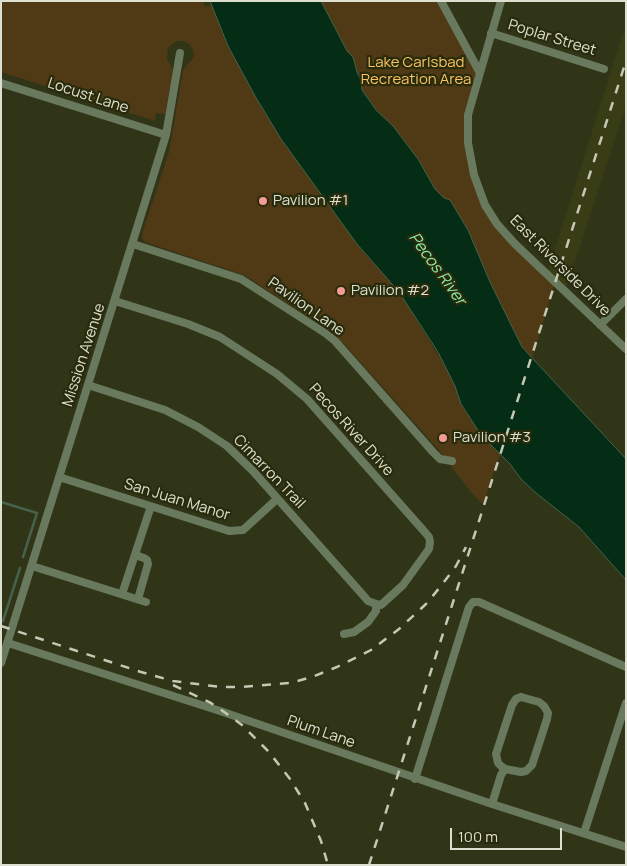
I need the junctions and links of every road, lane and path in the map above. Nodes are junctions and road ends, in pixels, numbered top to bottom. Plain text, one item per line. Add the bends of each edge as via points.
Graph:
1 (441, 1) edge
2 (501, 1) edge
3 (491, 33) junction
4 (180, 53) dead end
5 (604, 69) dead end
6 (480, 73) junction
7 (1, 83) edge
8 (166, 135) junction
9 (133, 244) junction
10 (626, 299) edge
11 (115, 301) junction
12 (600, 326) junction
13 (626, 349) edge
14 (88, 385) junction
15 (452, 461) dead end
16 (60, 477) junction
17 (277, 499) junction
18 (150, 506) junction
19 (135, 555) junction
20 (32, 566) junction
21 (122, 594) junction
22 (138, 599) junction
23 (146, 602) dead end
24 (376, 604) junction
25 (344, 634) dead end
26 (8, 642) junction
27 (1, 663) edge
28 (626, 666) edge
29 (626, 703) edge
30 (505, 769) junction
31 (415, 779) junction
32 (492, 804) junction
33 (584, 833) junction
34 (626, 847) edge

1 - 6 street
2 - 3 street, East Riverside Drive
3 - 5 street, Poplar Street
3 - 6 street, East Riverside Drive
4 - 8 street, Mission Avenue
6 - 12 street, East Riverside Drive via 468,115 468,142 474,175 486,205 497,224
7 - 8 street, Locust Lane
8 - 9 street, Mission Avenue
9 - 11 street, Mission Avenue
9 - 15 street, Pavilion Lane via 241,278 325,333 433,452 440,459
10 - 12 street
11 - 14 street, Mission Avenue
11 - 24 street, Pecos River Drive via 220,337 277,374 307,399 423,530 429,537 429,549 403,585 381,604
12 - 13 street, East Riverside Drive
14 - 16 street, Mission Avenue
14 - 17 street, Cimarron Trail via 165,410 198,427 234,452
16 - 18 street, San Juan Manor
16 - 20 street, Mission Avenue
17 - 18 street, San Juan Manor via 243,530 236,532
17 - 24 street, Cimarron Trail via 368,601
18 - 19 street
19 - 21 street
19 - 22 street via 147,560 148,564
20 - 21 street
20 - 26 street, Mission Avenue
21 - 22 street
22 - 23 street
24 - 25 street, Pecos River Drive via 376,611 368,622 354,632
26 - 27 street, Mission Avenue
26 - 31 street, Plum Lane
28 - 31 street via 473,602
29 - 33 street
30 - 30 street via 521,772 532,765 547,719 547,710 539,702 520,698 512,704 496,754 498,763
30 - 32 street via 500,775
31 - 32 street, Plum Lane
32 - 33 street, Plum Lane
33 - 34 street, Plum Lane

